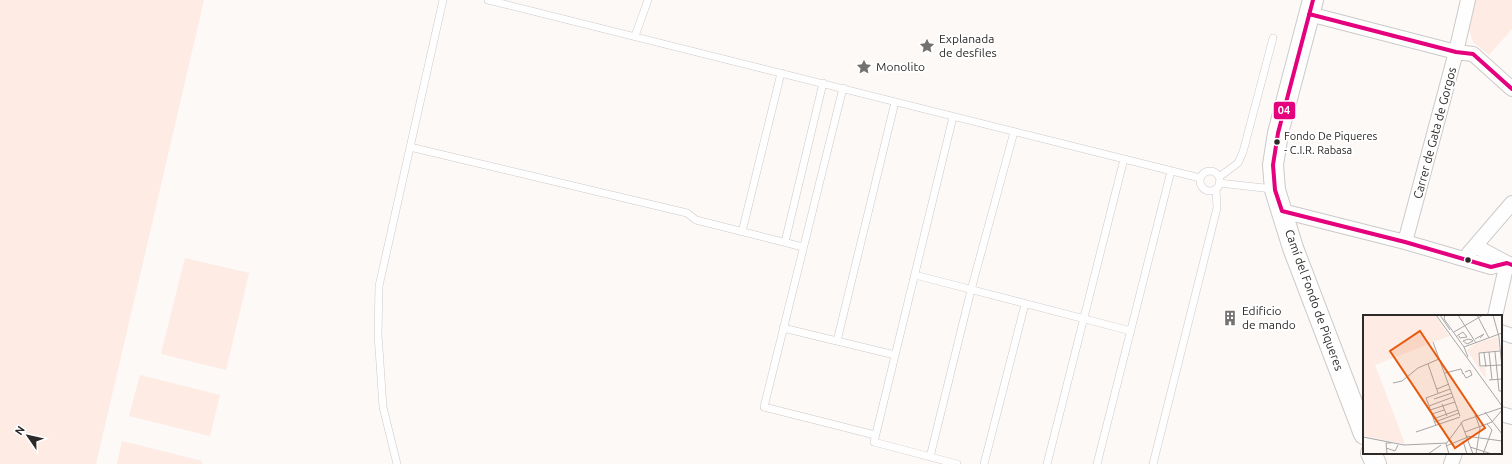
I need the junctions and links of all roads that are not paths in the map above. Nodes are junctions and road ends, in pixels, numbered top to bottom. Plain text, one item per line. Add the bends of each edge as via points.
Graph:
1 (443, 0) edge
2 (488, 0) edge
3 (648, 0) edge
4 (1468, 0) edge
5 (1311, 7) edge
6 (635, 36) junction
7 (1273, 38) dead end
8 (1456, 52) junction
9 (781, 73) junction
10 (823, 84) junction
11 (843, 88) junction
12 (1512, 89) edge
13 (895, 102) junction
14 (953, 117) junction
15 (1014, 132) junction
16 (410, 147) junction
17 (1124, 159) junction
18 (1171, 171) junction
19 (1200, 178) junction
20 (1218, 183) junction
21 (1275, 190) junction
22 (1512, 203) edge
23 (1282, 211) junction
24 (742, 232) junction
25 (785, 242) junction
26 (1406, 242) junction
27 (1475, 246) junction
28 (803, 247) junction
29 (1464, 259) junction
30 (1509, 264) edge
31 (914, 275) junction
32 (971, 290) junction
33 (1026, 304) junction
34 (1495, 315) edge
35 (1084, 318) junction
36 (783, 328) junction
37 (1131, 331) junction
38 (1502, 332) edge
39 (1512, 336) edge
40 (837, 342) junction
41 (895, 355) junction
42 (1502, 414) edge
43 (1512, 417) edge
44 (1363, 431) edge
45 (875, 435) junction
46 (1371, 454) edge
47 (1455, 454) edge
48 (930, 457) junction
49 (397, 464) edge
50 (957, 464) edge
51 (984, 464) edge
52 (1047, 464) edge
53 (1097, 464) edge
54 (1153, 464) edge
55 (1376, 464) edge
56 (1451, 464) edge

1 - 16 lane
2 - 6 lane
3 - 6 lane
4 - 8 street, Carrer de Gata de Gorgos
5 - 8 street
5 - 21 street, Camí del Fondo de Piqueres via 1278,133 1273,165
6 - 9 lane
7 - 20 lane via 1243,152 1238,163
8 - 12 street via 1473,54
8 - 26 street, Carrer de Gata de Gorgos
9 - 10 lane
9 - 24 lane
10 - 11 lane
10 - 25 lane
11 - 13 lane
11 - 28 lane
13 - 14 lane
13 - 40 lane
14 - 15 lane
14 - 31 lane
15 - 17 lane
15 - 32 lane
16 - 24 lane via 687,213 696,220
16 - 49 lane via 379,286 378,334 383,407
17 - 18 lane
17 - 35 lane
18 - 19 lane
18 - 37 lane
19 - 20 lane via 1202,174 1214,172
19 - 20 lane via 1200,185 1209,191
20 - 21 lane
20 - 54 lane via 1217,208
21 - 23 street, Camí del Fondo de Piqueres
22 - 27 street
23 - 26 street
23 - 44 street, Camí del Fondo de Piqueres via 1293,248
24 - 25 lane
25 - 28 lane
26 - 29 street
27 - 29 street
27 - 30 street
28 - 36 lane
29 - 30 street via 1491,267
30 - 34 street
31 - 32 lane
31 - 41 lane
32 - 33 lane
32 - 48 lane
33 - 35 lane
33 - 51 lane
35 - 37 lane
35 - 52 lane
36 - 40 lane
36 - 45 lane via 764,407
37 - 53 lane
38 - 39 street
40 - 41 lane
41 - 45 lane
42 - 43 street
45 - 48 lane via 874,442
46 - 55 street
47 - 56 street
48 - 50 lane

